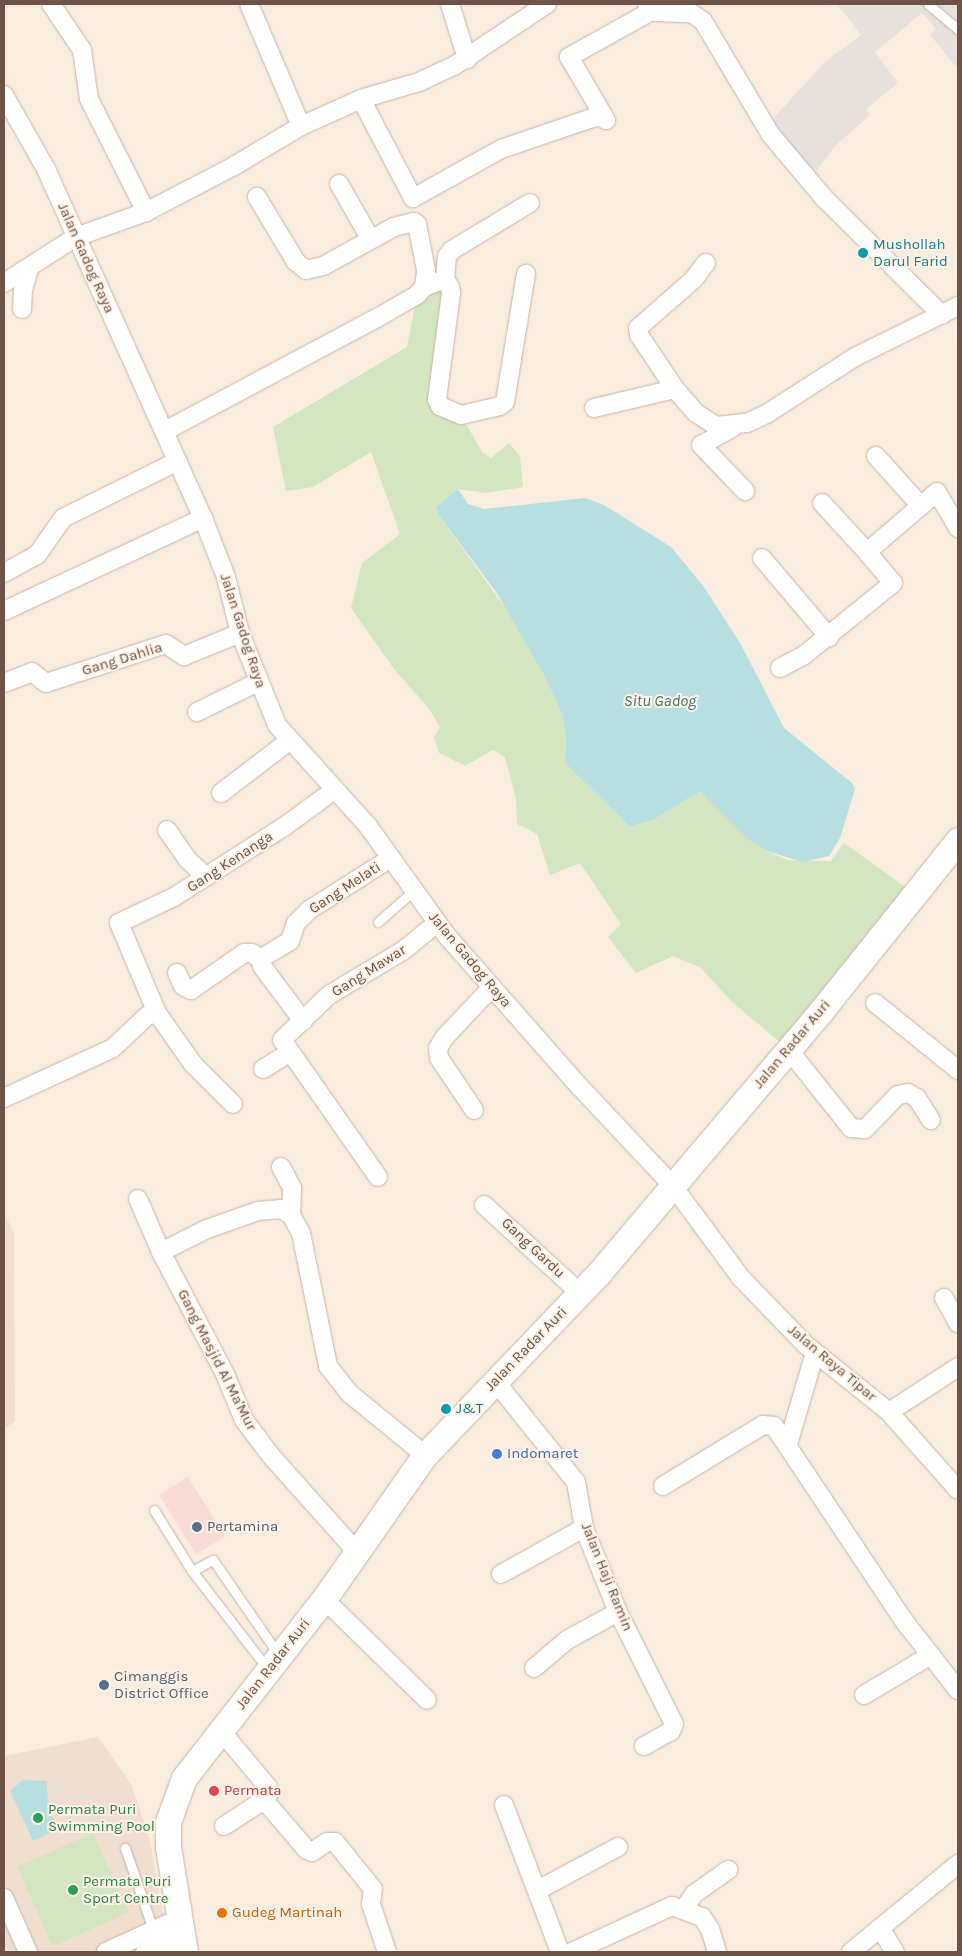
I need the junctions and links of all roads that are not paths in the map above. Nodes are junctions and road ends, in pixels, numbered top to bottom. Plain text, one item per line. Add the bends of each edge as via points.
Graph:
1 (51, 4) edge
2 (249, 4) edge
3 (450, 4) edge
4 (547, 4) edge
5 (928, 4) edge
6 (650, 7) edge
7 (958, 29) edge
8 (466, 59) junction
9 (4, 95) edge
10 (361, 99) junction
11 (301, 126) junction
12 (339, 184) dead end
13 (257, 196) dead end
14 (530, 203) dead end
15 (146, 212) junction
16 (76, 237) junction
17 (370, 238) junction
18 (706, 263) dead end
19 (29, 269) junction
20 (526, 274) dead end
21 (445, 279) junction
22 (4, 283) edge
23 (424, 287) junction
24 (958, 306) edge
25 (22, 309) dead end
26 (942, 315) junction
27 (676, 389) junction
28 (594, 408) dead end
29 (737, 426) junction
30 (165, 431) junction
31 (876, 456) dead end
32 (178, 461) junction
33 (745, 491) dead end
34 (822, 503) dead end
35 (921, 506) junction
36 (203, 518) junction
37 (958, 528) edge
38 (867, 552) junction
39 (762, 558) dead end
40 (4, 573) edge
41 (4, 611) edge
42 (240, 633) junction
43 (829, 637) junction
44 (780, 668) dead end
45 (258, 682) junction
46 (4, 683) edge
47 (197, 712) dead end
48 (290, 741) junction
49 (334, 790) junction
50 (221, 793) dead end
51 (167, 830) dead end
52 (958, 840) edge
53 (390, 858) junction
54 (206, 877) junction
55 (413, 891) junction
56 (378, 922) dead end
57 (437, 923) junction
58 (260, 959) junction
59 (177, 973) dead end
60 (492, 987) junction
61 (875, 1003) dead end
62 (157, 1013) junction
63 (303, 1021) junction
64 (286, 1047) junction
65 (788, 1049) junction
66 (263, 1069) dead end
67 (958, 1070) edge
68 (4, 1098) edge
69 (233, 1104) dead end
70 (474, 1110) dead end
71 (930, 1120) dead end
72 (281, 1168) dead end
73 (378, 1177) dead end
74 (672, 1186) junction
75 (138, 1199) dead end
76 (484, 1205) dead end
77 (291, 1215) junction
78 (161, 1252) junction
79 (580, 1293) junction
80 (944, 1298) dead end
81 (958, 1323) edge
82 (815, 1353) junction
83 (958, 1368) edge
84 (958, 1377) edge
85 (495, 1382) junction
86 (892, 1415) junction
87 (788, 1444) junction
88 (425, 1454) junction
89 (955, 1479) edge
90 (663, 1486) dead end
91 (154, 1510) dead end
92 (584, 1528) junction
93 (357, 1552) junction
94 (192, 1571) junction
95 (501, 1574) dead end
96 (324, 1599) junction
97 (618, 1612) junction
98 (931, 1655) junction
99 (274, 1662) junction
100 (534, 1668) dead end
101 (958, 1690) edge
102 (864, 1695) dead end
103 (427, 1700) dead end
104 (220, 1731) junction
105 (644, 1746) dead end
106 (264, 1800) junction
107 (504, 1805) dead end
108 (224, 1826) dead end
109 (618, 1846) dead end
110 (125, 1848) dead end
111 (958, 1864) edge
112 (728, 1870) dead end
113 (538, 1890) junction
114 (4, 1898) edge
115 (684, 1909) junction
116 (880, 1928) junction
117 (182, 1936) edge
118 (154, 1945) edge
119 (28, 1952) edge
120 (106, 1952) edge
121 (387, 1952) edge
122 (560, 1952) edge
123 (572, 1952) edge
124 (716, 1952) edge
125 (851, 1952) edge
126 (895, 1952) edge

1 - 15 street via 82,50 88,99
2 - 11 street
3 - 8 street
4 - 8 street
5 - 7 lane
6 - 10 street via 569,57 606,120 598,116 501,149 413,198
6 - 26 street via 691,12 703,21 771,134 824,198
8 - 10 street via 419,82
9 - 16 street, Jalan Gadog Raya via 46,169
10 - 11 street
11 - 15 street
12 - 17 street
13 - 17 street via 296,262 306,270 323,266
14 - 21 street via 452,250 447,256
15 - 16 street
16 - 19 street
16 - 30 street, Jalan Gadog Raya
17 - 23 street via 410,222 417,224 426,270
18 - 27 street via 694,279 638,328
19 - 22 street
19 - 25 street via 22,290
20 - 21 street via 505,402 461,415 438,403 452,293
21 - 23 street
23 - 30 street via 417,296
24 - 26 street
26 - 29 street via 881,342 768,413
27 - 28 street
27 - 29 street via 705,421 716,426
29 - 33 street via 701,445
30 - 32 street, Jalan Gadog Raya
31 - 35 street
32 - 36 street, Jalan Gadog Raya
32 - 40 street via 63,518 38,556
34 - 38 street
35 - 37 street via 937,492
35 - 38 street
36 - 41 street
36 - 42 street, Jalan Gadog Raya via 226,577
38 - 43 street via 893,583
39 - 43 street
42 - 45 street, Jalan Gadog Raya
42 - 46 street, Gang Dahlia via 184,656 166,644 46,683 32,672
43 - 44 street
45 - 47 street
45 - 48 street, Jalan Gadog Raya via 266,705
48 - 49 street, Jalan Gadog Raya
48 - 50 street
49 - 53 street, Jalan Gadog Raya via 368,826
49 - 54 street, Gang Kenanga
51 - 54 street via 187,859
52 - 65 main road, Jalan Radar Auri
53 - 55 street, Jalan Gadog Raya
53 - 58 street, Gang Melati via 309,910 296,923 290,941
54 - 62 street, Gang Kenanga via 169,900 119,923
55 - 56 lane
55 - 57 street, Jalan Gadog Raya
57 - 60 street, Jalan Gadog Raya
57 - 63 street, Gang Mawar via 404,950 329,995
58 - 59 street via 249,951 244,953 191,990 184,986
58 - 63 street
60 - 70 street via 438,1048 439,1058
60 - 74 street, Jalan Gadog Raya
61 - 67 street
62 - 68 street via 147,1016 112,1048
62 - 69 street via 192,1064
63 - 64 street, Gang Mawar
64 - 66 street, Gang Mawar
64 - 73 street
65 - 71 street via 851,1128 865,1129 898,1095 908,1093 917,1098
65 - 74 main road, Jalan Radar Auri
72 - 77 street via 292,1188
74 - 79 main road, Jalan Radar Auri
74 - 82 street, Jalan Raya Tipar via 741,1278
75 - 78 street, Gang Masjid Al Ma'Mur
76 - 79 street, Gang Gardu
77 - 78 street via 281,1209 258,1211 207,1229
77 - 88 street via 301,1233 328,1366 349,1393
78 - 93 street, Gang Masjid Al Ma'Mur via 225,1374 244,1420 272,1457
79 - 85 main road, Jalan Radar Auri
80 - 81 street
82 - 86 street, Jalan Raya Tipar
82 - 87 street
83 - 86 street
84 - 86 street
85 - 88 main road, Jalan Radar Auri
85 - 92 street, Jalan Haji Ramin via 576,1482
86 - 89 street, Jalan Raya Tipar
87 - 90 street via 777,1428 767,1423
87 - 98 street via 904,1621
88 - 93 main road, Jalan Radar Auri
91 - 94 lane
92 - 95 street
92 - 97 street, Jalan Haji Ramin
93 - 96 main road, Jalan Radar Auri
94 - 99 lane
94 - 99 lane via 213,1560
96 - 99 main road, Jalan Radar Auri
96 - 103 street
97 - 100 street via 567,1640
97 - 105 street, Jalan Haji Ramin via 674,1724 671,1730
98 - 101 street
98 - 102 street
99 - 104 main road, Jalan Radar Auri
104 - 106 street via 268,1787 269,1793
104 - 117 main road, Jalan Radar Auri via 184,1778 168,1822
106 - 108 street
106 - 121 street via 307,1850 312,1852 327,1842 335,1842 373,1889 370,1904
107 - 113 street
109 - 113 street
110 - 118 lane
111 - 116 street
112 - 115 street via 694,1894
113 - 122 street
114 - 119 street
115 - 123 street via 672,1906
115 - 124 street via 702,1917 710,1930
116 - 125 street
116 - 126 street
117 - 118 street
118 - 120 street

